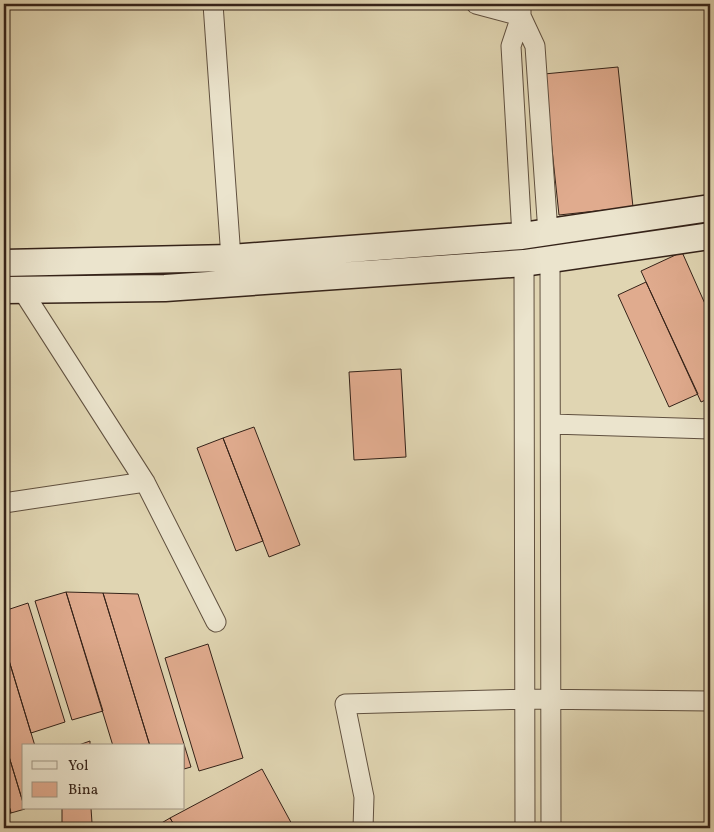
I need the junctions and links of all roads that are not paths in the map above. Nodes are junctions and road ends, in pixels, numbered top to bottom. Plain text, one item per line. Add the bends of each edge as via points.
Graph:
1 (214, 4) edge
2 (476, 4) edge
3 (521, 10) edge
4 (705, 205) edge
5 (548, 233) junction
6 (522, 236) junction
7 (710, 236) edge
8 (231, 258) junction
9 (550, 261) junction
10 (4, 263) edge
11 (524, 263) junction
12 (13, 290) edge
13 (552, 424) junction
14 (710, 429) edge
15 (145, 482) junction
16 (4, 503) edge
17 (216, 622) dead end
18 (525, 699) junction
19 (550, 699) junction
20 (710, 701) edge
21 (363, 828) edge
22 (525, 828) edge
23 (551, 828) edge

1 - 8 street
2 - 3 street
3 - 5 street via 535,46
3 - 6 street via 511,46
4 - 5 street
5 - 6 street
5 - 9 street
6 - 8 street
6 - 11 street
7 - 9 street
8 - 10 street
9 - 11 street
9 - 13 street
11 - 12 street via 165,288
11 - 18 street
12 - 15 street
13 - 14 street
13 - 19 street
15 - 16 street
15 - 17 street
18 - 19 street
18 - 21 street via 346,704 364,797
18 - 22 street
19 - 20 street
19 - 23 street

